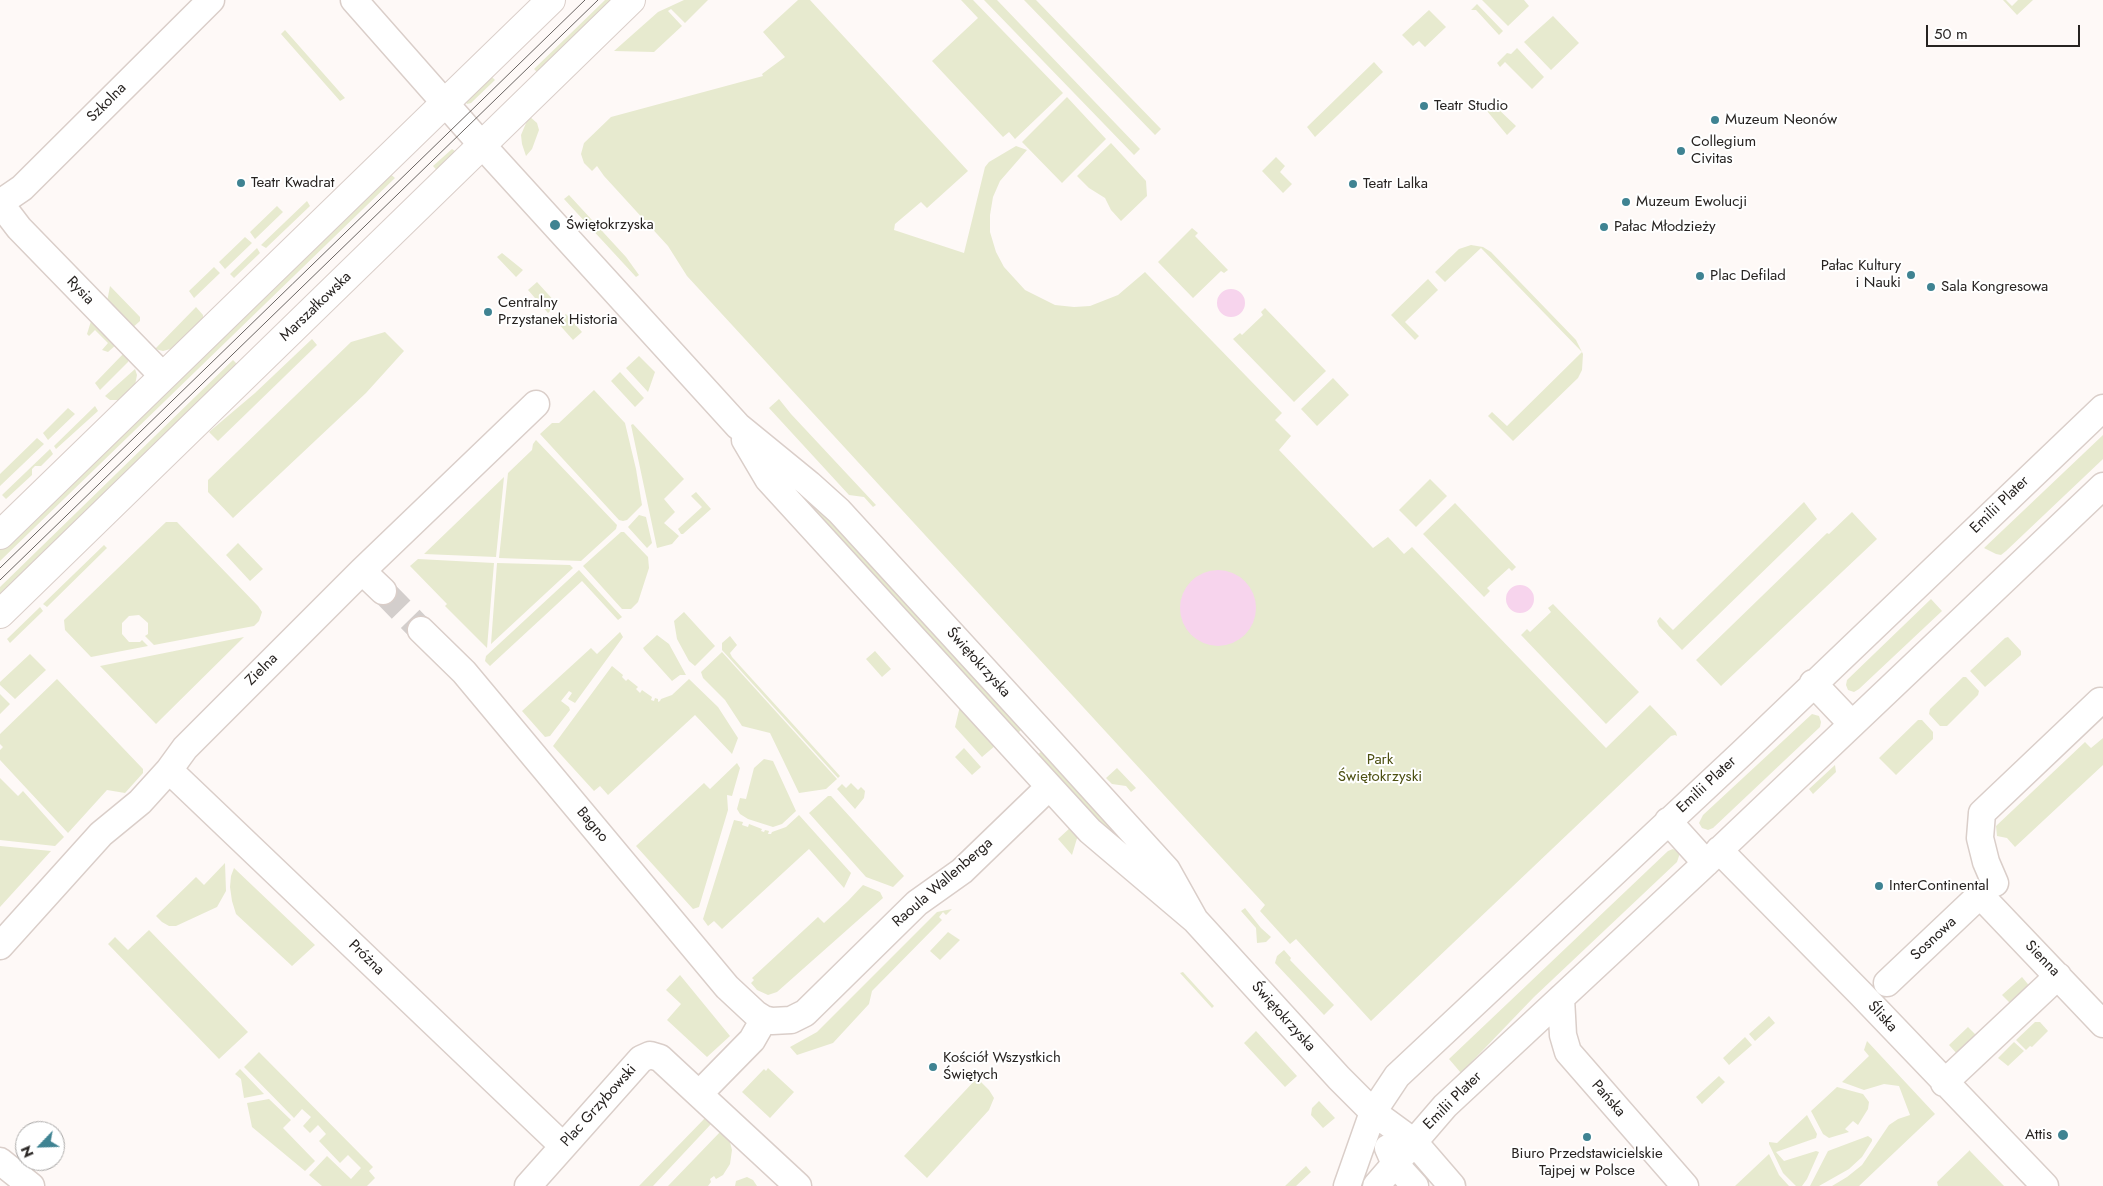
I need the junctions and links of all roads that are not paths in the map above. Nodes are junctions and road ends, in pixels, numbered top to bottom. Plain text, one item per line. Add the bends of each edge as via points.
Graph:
1 (211, 0) edge
2 (354, 0) edge
3 (551, 0) edge
4 (631, 0) edge
5 (446, 102) junction
6 (482, 145) junction
7 (0, 203) edge
8 (164, 376) junction
9 (536, 404) dead end
10 (2103, 408) edge
11 (738, 426) junction
12 (2103, 486) edge
13 (0, 535) edge
14 (362, 571) junction
15 (383, 592) tunnel mouth
16 (0, 614) edge
17 (420, 630) tunnel mouth
18 (1813, 683) junction
19 (2100, 701) dead end
20 (1852, 724) junction
21 (169, 770) junction
22 (1049, 787) junction
23 (1668, 822) junction
24 (1712, 856) junction
25 (1988, 889) junction
26 (1195, 920) junction
27 (0, 946) edge
28 (2058, 976) junction
29 (1887, 983) dead end
30 (1561, 998) junction
31 (764, 1019) junction
32 (2103, 1024) edge
33 (1944, 1083) junction
34 (699, 1094) junction
35 (1373, 1112) junction
36 (1414, 1142) junction
37 (563, 1146) junction
38 (0, 1161) edge
39 (1395, 1164) junction
40 (31, 1186) edge
41 (528, 1186) edge
42 (798, 1186) edge
43 (1347, 1186) edge
44 (1376, 1186) edge
45 (1415, 1186) edge
46 (1452, 1186) edge
47 (1685, 1186) edge
48 (2044, 1186) edge

1 - 7 street, Szkolna via 22,188
2 - 5 street, Świętokrzyska
3 - 5 main road
4 - 6 main road, Marszałkowska
5 - 6 street, Świętokrzyska
5 - 8 main road
6 - 11 street, Świętokrzyska
6 - 16 main road, Marszałkowska
7 - 8 street, Rysia via 19,228
8 - 13 main road
9 - 14 street, Zielna
10 - 18 street, Emilii Plater
11 - 22 street, Świętokrzyska via 768,479
11 - 26 street, Świętokrzyska via 839,511 1167,870
12 - 20 street, Emilii Plater
14 - 15 street
14 - 21 street, Zielna via 185,748
17 - 31 street, Bagno via 464,672 728,987
18 - 20 street
18 - 23 street, Emilii Plater
19 - 25 street via 1982,813 1980,838
20 - 24 street, Emilii Plater
21 - 27 street, Zielna via 140,802 101,834
21 - 37 street, Próżna
22 - 26 street, Świętokrzyska via 1096,836
22 - 31 street, Raoula Wallenberga via 958,874 917,902 806,1013 786,1021
23 - 24 street, Śliska
23 - 35 street, Emilii Plater via 1397,1076
24 - 30 street, Emilii Plater
24 - 33 street, Śliska via 1861,994
25 - 28 street, Sienna
25 - 29 street, Sosnowa
26 - 35 street, Świętokrzyska
28 - 32 street, Sienna
28 - 33 street
30 - 36 street, Emilii Plater via 1445,1106
30 - 47 street, Pańska via 1563,1035 1568,1052
31 - 34 street via 752,1040
33 - 48 street, Śliska
34 - 37 street, Plac Grzybowski via 660,1058 646,1057
34 - 42 street, Plac Grzybowski
35 - 36 street, Świętokrzyska
35 - 39 street, Świętokrzyska
35 - 43 street, Emilii Plater
36 - 39 street, Emilii Plater
36 - 46 street, Świętokrzyska
37 - 41 street, Plac Grzybowski
38 - 40 street
39 - 44 street, Emilii Plater
39 - 45 street, Świętokrzyska

